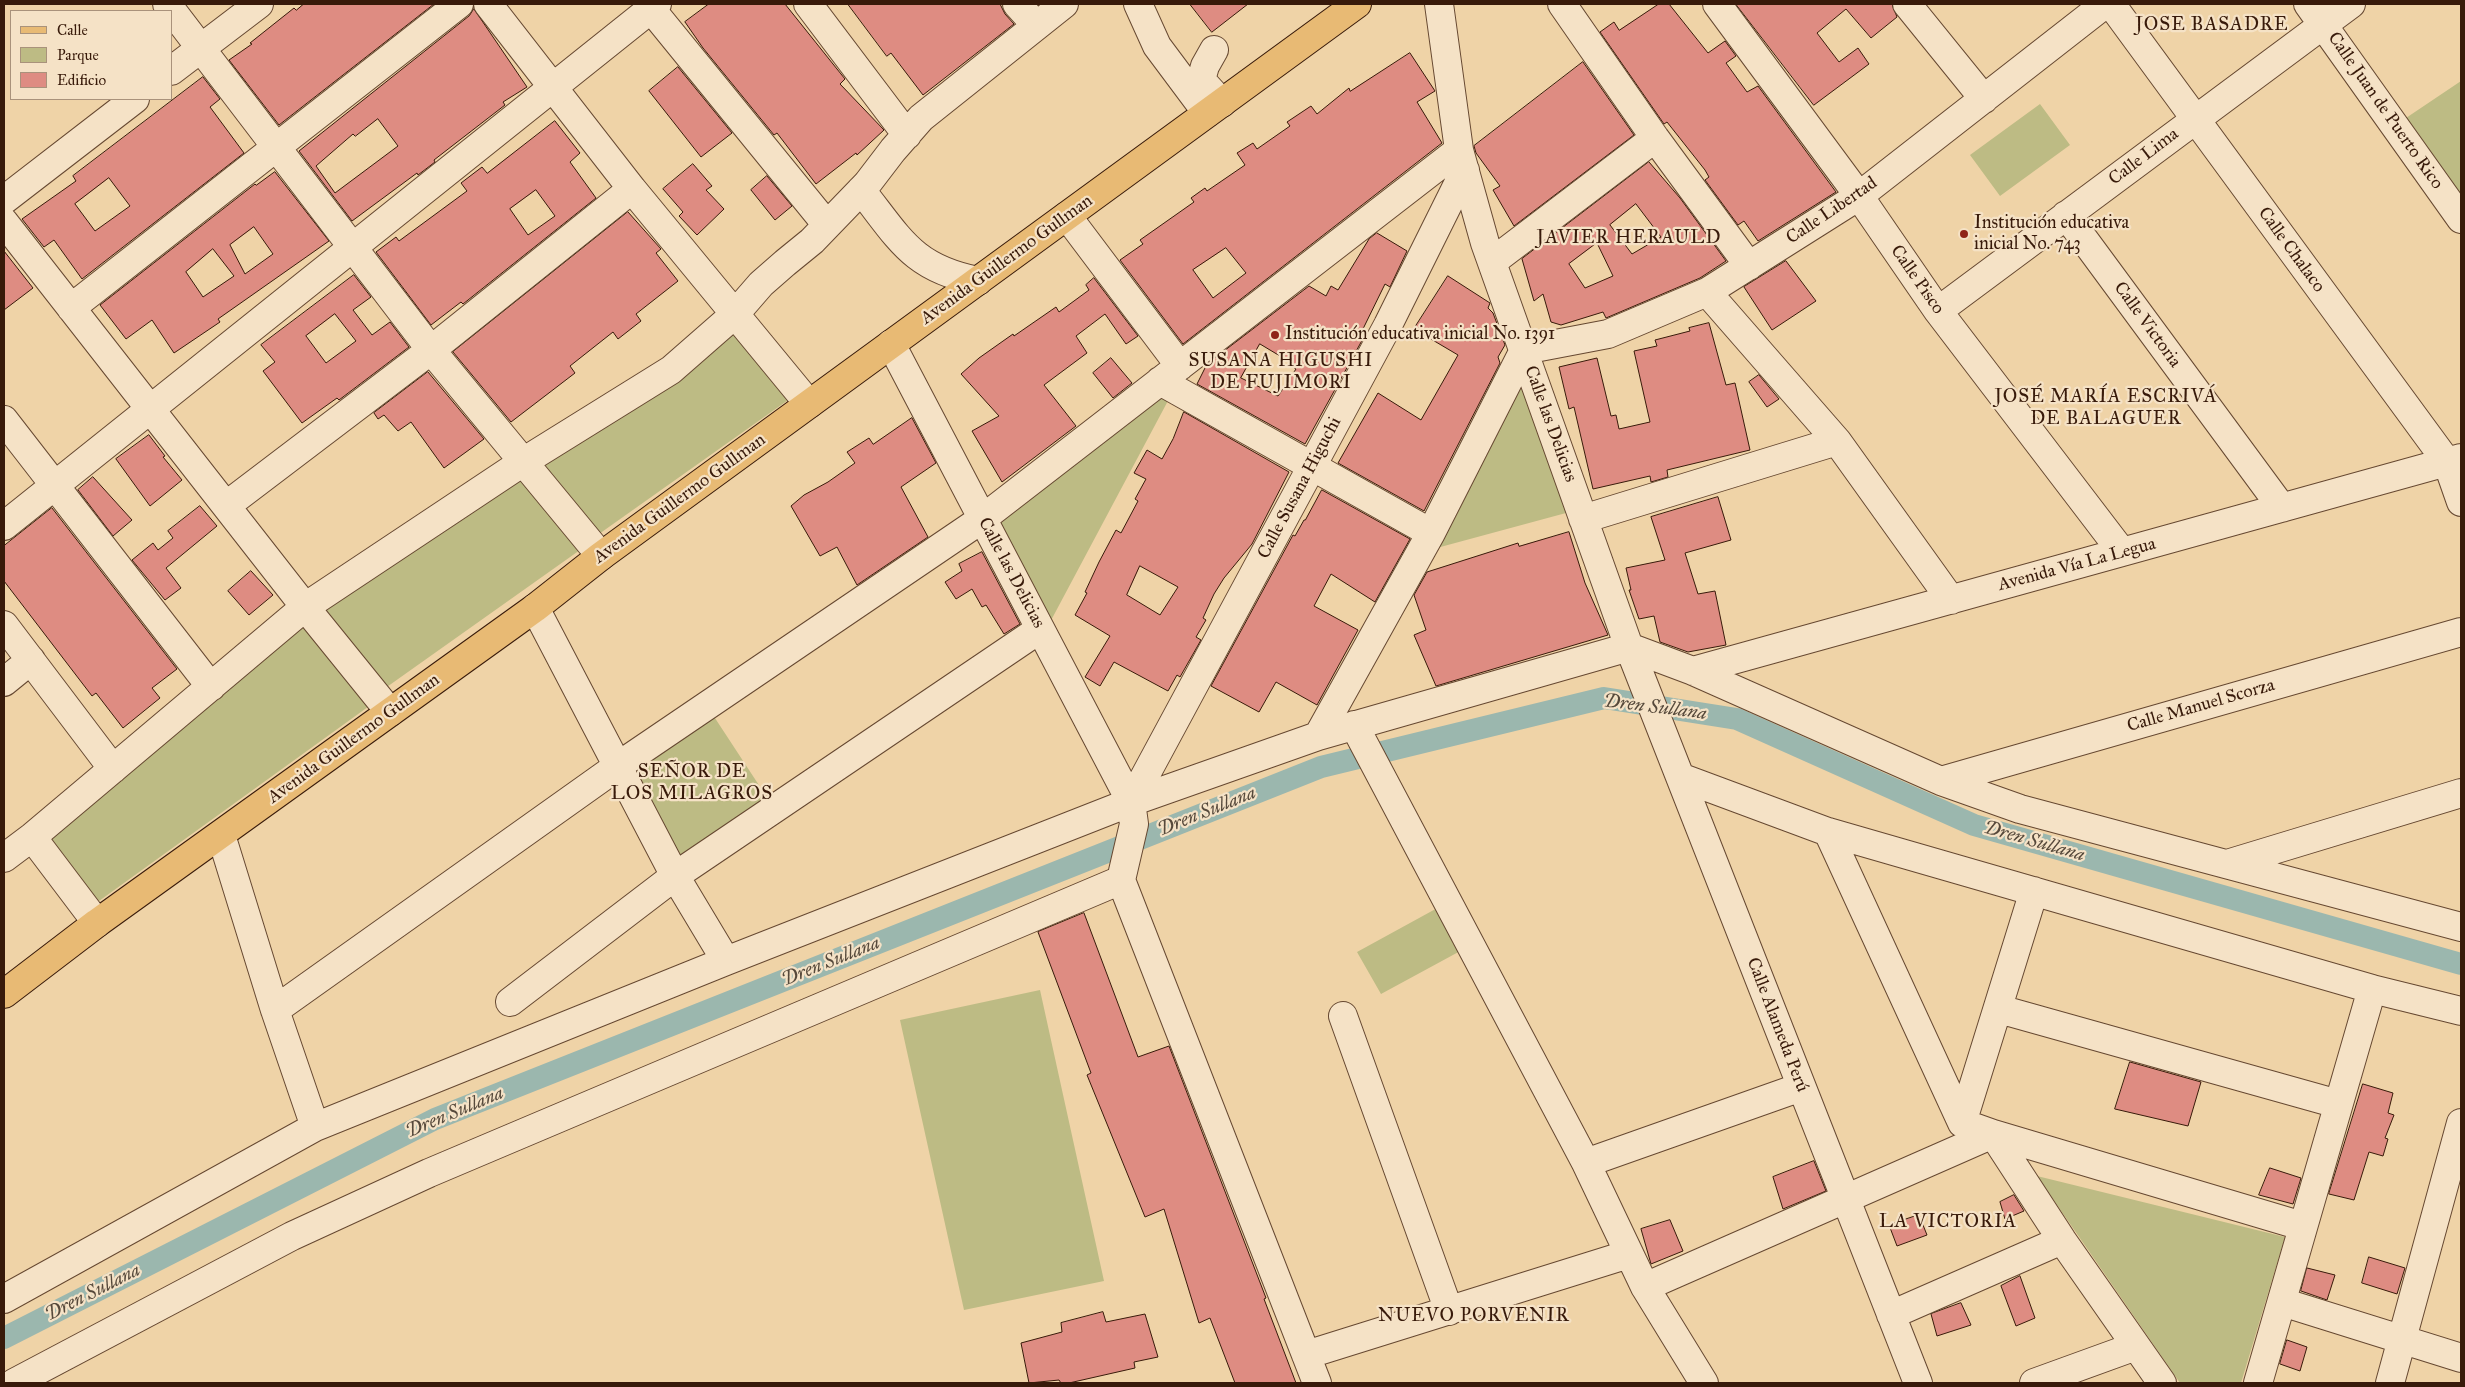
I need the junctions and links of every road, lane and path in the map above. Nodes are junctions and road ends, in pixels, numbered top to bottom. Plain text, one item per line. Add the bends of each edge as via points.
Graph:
1 (259, 4) edge
2 (459, 4) edge
3 (488, 4) edge
4 (808, 4) edge
5 (1017, 4) edge
6 (1064, 4) edge
7 (1138, 4) edge
8 (1357, 4) edge
9 (1439, 4) edge
10 (1562, 4) edge
11 (1717, 4) edge
12 (1907, 4) edge
13 (2105, 4) edge
14 (2111, 4) edge
15 (2351, 4) edge
16 (651, 5) edge
17 (172, 10) edge
18 (2316, 14) edge
19 (1036, 26) junction
20 (201, 48) junction
21 (1214, 50) dead end
22 (172, 70) edge
23 (552, 88) junction
24 (1984, 99) junction
25 (134, 100) edge
26 (1214, 108) junction
27 (2194, 119) junction
28 (907, 135) junction
29 (1655, 138) junction
30 (277, 147) junction
31 (1462, 160) junction
32 (632, 189) junction
33 (862, 190) junction
34 (1859, 196) junction
35 (4, 200) edge
36 (2066, 215) junction
37 (1067, 216) junction
38 (2461, 220) edge
39 (4, 222) edge
40 (827, 225) junction
41 (354, 247) junction
42 (1492, 262) junction
43 (1749, 266) junction
44 (978, 281) junction
45 (1707, 292) junction
46 (71, 308) junction
47 (1938, 311) junction
48 (735, 314) junction
49 (891, 344) junction
50 (431, 350) junction
51 (1524, 350) junction
52 (1170, 373) junction
53 (809, 404) junction
54 (151, 408) junction
55 (4, 420) edge
56 (1837, 440) junction
57 (2454, 460) edge
58 (523, 462) junction
59 (1312, 466) junction
60 (55, 485) junction
61 (2461, 502) edge
62 (227, 505) junction
63 (2282, 508) junction
64 (982, 519) junction
65 (1583, 519) junction
66 (4, 526) edge
67 (1431, 533) junction
68 (2122, 552) junction
69 (601, 556) junction
70 (1951, 600) junction
71 (305, 608) junction
72 (536, 608) junction
73 (4, 625) edge
74 (1040, 629) junction
75 (2461, 632) edge
76 (1633, 657) junction
77 (32, 660) junction
78 (1693, 670) junction
79 (4, 682) edge
80 (211, 687) junction
81 (390, 712) junction
82 (1357, 730) junction
83 (1318, 736) junction
84 (618, 766) junction
85 (113, 769) junction
86 (1680, 777) junction
87 (1941, 781) junction
88 (2461, 793) edge
89 (1132, 813) junction
90 (1828, 832) junction
91 (221, 835) junction
92 (32, 837) junction
93 (4, 858) edge
94 (2227, 864) junction
95 (675, 876) junction
96 (1121, 878) junction
97 (2034, 891) junction
98 (97, 923) junction
99 (2461, 927) edge
100 (726, 960) junction
101 (2372, 989) junction
102 (4, 994) edge
103 (510, 1002) dead end
104 (1999, 1009) junction
105 (275, 1010) junction
106 (2461, 1011) edge
107 (1343, 1016) dead end
108 (1802, 1088) junction
109 (2338, 1104) junction
110 (1962, 1123) junction
111 (2461, 1123) edge
112 (315, 1127) junction
113 (1993, 1134) junction
114 (1586, 1163) junction
115 (1846, 1199) junction
116 (2302, 1226) junction
117 (2062, 1240) junction
118 (1629, 1254) junction
119 (1645, 1288) junction
120 (4, 1299) edge
121 (2282, 1302) junction
122 (1449, 1311) junction
123 (1891, 1315) junction
124 (2402, 1339) junction
125 (2136, 1346) junction
126 (1306, 1355) junction
127 (2461, 1358) edge
128 (2068, 1377) edge
129 (14, 1383) edge
130 (1317, 1383) edge
131 (1704, 1383) edge
132 (1918, 1383) edge
133 (2034, 1383) edge
134 (2162, 1383) edge
135 (2258, 1383) edge
136 (2390, 1383) edge

1 - 20 street
2 - 30 street
3 - 23 street
4 - 28 street
5 - 19 street
6 - 19 street
7 - 26 street via 1157,46
8 - 26 main road, Avenida Guillermo Gullman
9 - 31 street, Calle las Delicias
10 - 29 street
11 - 34 street, Calle Pisco
12 - 24 street
13 - 24 street, Calle Libertad
14 - 27 street, Calle Chalaco
15 - 18 street, Calle Lima
16 - 23 street
16 - 40 street
17 - 20 street
18 - 27 street, Calle Lima
18 - 38 street, Calle Juan de Puerto Rico
19 - 28 street via 938,104
20 - 22 street
20 - 30 street
21 - 26 street via 1201,80
23 - 32 street
23 - 41 street
24 - 34 street, Calle Libertad
25 - 35 street
26 - 37 main road, Avenida Guillermo Gullman
27 - 36 street, Calle Lima
27 - 57 street, Calle Chalaco
28 - 33 street
29 - 42 street
29 - 43 street
30 - 41 street
30 - 46 street
31 - 42 street, Calle las Delicias
31 - 52 street
31 - 59 street, Calle Susana Higuchi via 1388,325
32 - 48 street
32 - 50 street
33 - 40 street
33 - 44 street via 912,254 939,271
34 - 43 street, Calle Libertad
34 - 47 street, Calle Pisco
36 - 47 street, Calle Lima
36 - 63 street, Calle Victoria
37 - 44 main road, Avenida Guillermo Gullman
37 - 52 street
39 - 46 street
40 - 48 street via 761,284
41 - 50 street
41 - 54 street
42 - 51 street, Calle las Delicias
43 - 45 street, Calle Libertad
44 - 49 main road, Avenida Guillermo Gullman
45 - 51 street, Calle Libertad via 1608,334
45 - 56 street
46 - 54 street
47 - 68 street, Calle Pisco
48 - 53 street
48 - 58 street via 671,370
49 - 53 main road, Avenida Guillermo Gullman
49 - 64 street, Calle las Delicias
50 - 58 street
50 - 62 street
51 - 65 street, Calle las Delicias
51 - 67 street
52 - 59 street
52 - 64 street
53 - 69 main road, Avenida Guillermo Gullman
54 - 60 street
54 - 62 street
55 - 60 street
56 - 65 street
56 - 70 street
57 - 61 street, Calle Chalaco
57 - 63 street, Avenida Vía La Legua
58 - 69 street
58 - 71 street
59 - 67 street
59 - 89 street, Calle Susana Higuchi
60 - 66 street
60 - 80 street
62 - 71 street
63 - 68 street, Avenida Vía La Legua
64 - 74 street, Calle las Delicias
64 - 84 street
65 - 76 street, Calle las Delicias
67 - 83 street
68 - 70 street, Avenida Vía La Legua
69 - 72 main road, Avenida Guillermo Gullman
70 - 78 street, Avenida Vía La Legua
71 - 80 street
71 - 81 street
72 - 81 main road, Avenida Guillermo Gullman
72 - 84 street
73 - 77 street
74 - 89 street, Calle las Delicias
74 - 95 street
75 - 87 street, Calle Manuel Scorza
76 - 78 street
76 - 82 street
76 - 86 street, Calle Alameda Perú
77 - 79 street
77 - 85 street
78 - 87 street
80 - 85 street
81 - 91 main road, Avenida Guillermo Gullman
82 - 83 street
82 - 114 street
83 - 89 street
84 - 95 street
84 - 105 street
85 - 92 street
86 - 90 street
86 - 108 street, Calle Alameda Perú
87 - 94 street via 2020,809
88 - 94 street
89 - 96 street, Calle Susana Higuchi
89 - 100 street
90 - 97 street
90 - 110 street
91 - 98 main road, Avenida Guillermo Gullman
91 - 105 street
92 - 93 street
92 - 98 street
94 - 99 street
95 - 100 street
95 - 103 street
96 - 126 street
96 - 129 street via 429,1173 292,1236
97 - 101 street
97 - 104 street
98 - 102 main road, Avenida Guillermo Gullman
100 - 112 street
101 - 106 street
101 - 109 street
104 - 109 street
104 - 110 street
105 - 112 street
107 - 122 street
108 - 114 street
108 - 115 street, Calle Alameda Perú
109 - 116 street
110 - 113 street
111 - 124 street
112 - 120 street
113 - 115 street
113 - 116 street
113 - 117 street
114 - 118 street
115 - 119 street
115 - 123 street, Calle Alameda Perú
116 - 121 street
117 - 123 street
117 - 125 street
118 - 119 street
118 - 122 street
119 - 131 street
121 - 124 street
121 - 135 street
122 - 126 street
123 - 132 street, Calle Alameda Perú
124 - 127 street
124 - 136 street
125 - 128 street
125 - 134 street
126 - 130 street
128 - 133 street

